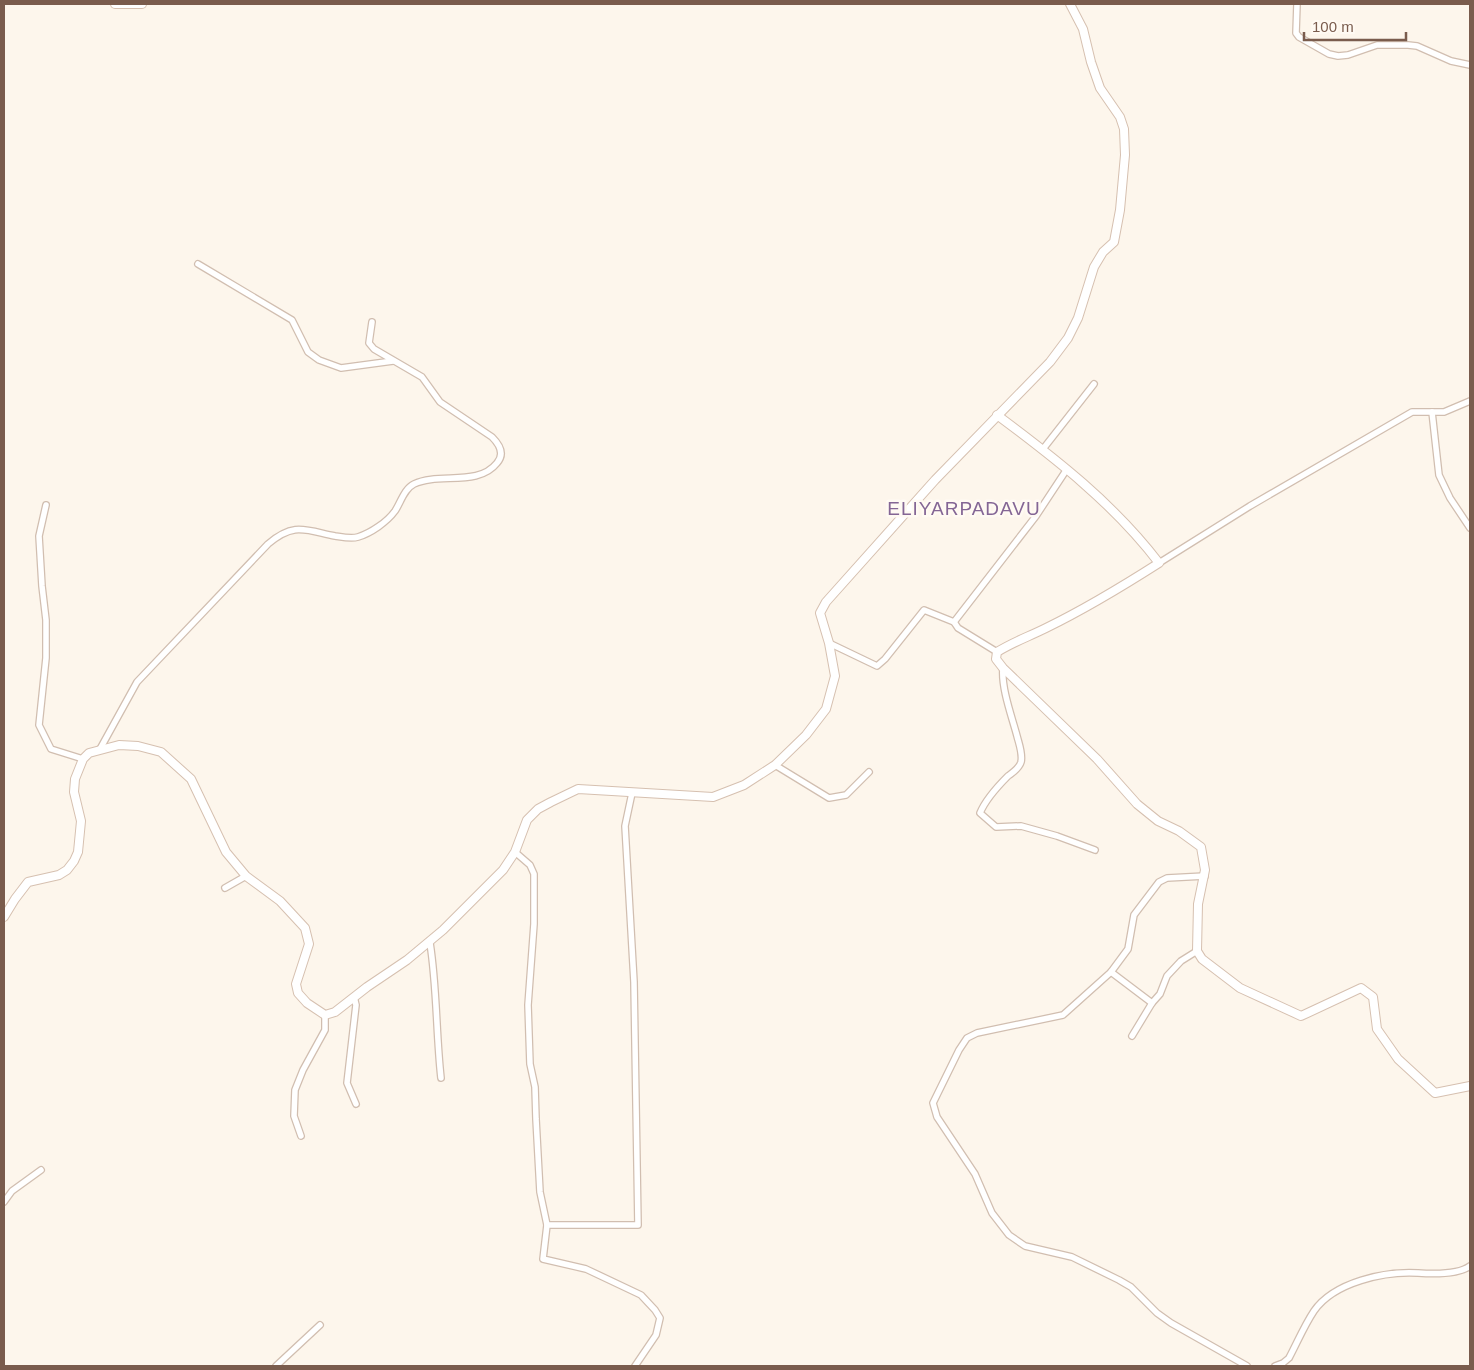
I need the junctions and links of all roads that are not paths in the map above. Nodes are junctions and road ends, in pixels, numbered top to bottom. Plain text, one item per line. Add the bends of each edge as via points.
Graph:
1 (115, 4) edge
2 (142, 4) edge
3 (1070, 4) edge
4 (1297, 4) edge
5 (1470, 65) edge
6 (198, 264) dead end
7 (372, 322) dead end
8 (393, 361) junction
9 (1094, 384) dead end
10 (1470, 401) edge
11 (1432, 412) junction
12 (997, 415) junction
13 (1043, 449) junction
14 (1067, 469) junction
15 (46, 506) dead end
16 (1470, 528) edge
17 (1159, 563) junction
18 (954, 622) junction
19 (830, 643) junction
20 (997, 652) junction
21 (1004, 668) junction
22 (100, 749) junction
23 (83, 759) junction
24 (775, 765) junction
25 (869, 772) dead end
26 (632, 793) junction
27 (1095, 850) dead end
28 (515, 852) junction
29 (246, 876) junction
30 (1204, 876) junction
31 (225, 888) dead end
32 (4, 917) edge
33 (430, 942) junction
34 (1197, 951) junction
35 (1111, 972) junction
36 (354, 997) junction
37 (1152, 1003) junction
38 (325, 1015) junction
39 (1132, 1036) dead end
40 (441, 1078) dead end
41 (1470, 1086) edge
42 (356, 1104) dead end
43 (302, 1136) dead end
44 (40, 1170) dead end
45 (4, 1202) edge
46 (548, 1225) junction
47 (1470, 1266) edge
48 (320, 1326) dead end
49 (276, 1366) edge
50 (635, 1366) edge
51 (1247, 1366) edge
52 (1275, 1366) edge

1 - 2 main road
3 - 12 main road via 1083,29 1100,88 1120,117 1124,130 1125,155 1117,228 1114,242 1094,267 1078,318 1068,338 1050,362
4 - 5 street via 1296,33 1329,54 1348,55 1377,45 1408,45
6 - 8 street via 292,320 308,352 319,360 341,368
7 - 8 street via 369,344
8 - 22 street via 422,376 440,402 498,443 501,458 494,468 481,475 414,484 406,490 394,512 382,525 357,537 296,528 280,534 137,682
9 - 13 street
10 - 11 street via 1444,412
11 - 16 street via 1439,475
11 - 17 street via 1412,412
12 - 13 main road
12 - 19 main road via 826,602 820,613
13 - 14 main road
14 - 17 main road via 1138,535
14 - 18 street via 1036,516
15 - 23 street via 39,536 46,658 39,726 51,749
17 - 20 main road via 1045,629
18 - 19 street via 924,610 877,666
18 - 20 street via 958,628
19 - 24 main road via 835,676 826,709 806,735
20 - 21 main road via 996,659
21 - 27 street via 1021,763 980,813 996,827 1022,826
21 - 30 main road via 1097,759 1137,804 1201,847
22 - 23 main road via 88,753
22 - 29 main road via 138,746 161,752 174,762 191,779 226,852
23 - 32 main road via 75,779 74,792 81,821 74,861 59,876 28,882
24 - 25 street via 829,798 846,795
24 - 26 main road via 744,785 713,798
26 - 28 main road via 578,790 551,802 527,820
26 - 46 street via 625,826 634,982 638,1225
28 - 33 main road via 482,892
28 - 46 street via 530,865 534,874 528,1005 530,1064 535,1087 540,1192
29 - 31 street
29 - 38 main road via 280,901 305,928 309,944 296,984 298,993
30 - 34 main road via 1198,904
30 - 35 street via 1167,878 1159,882 1134,915 1128,949
33 - 36 main road
33 - 40 street
34 - 37 street via 1181,961 1167,976 1160,994
34 - 41 main road via 1202,959 1240,988 1301,1016 1362,988 1373,997 1377,1030 1398,1059 1435,1092
35 - 37 street
35 - 51 street via 1063,1015 976,1033 967,1038 933,1103 938,1117 975,1174 992,1213 1009,1235 1025,1246 1072,1257 1119,1280 1171,1323
36 - 38 main road
36 - 42 street via 356,1006 347,1084
37 - 39 street
38 - 43 street via 324,1030 295,1090 294,1116
44 - 45 street via 12,1191
46 - 50 street via 543,1259 586,1269 641,1295 656,1310 660,1318 656,1335
47 - 52 street via 1438,1274 1372,1276 1348,1286 1329,1296 1315,1310 1288,1358
48 - 49 street

